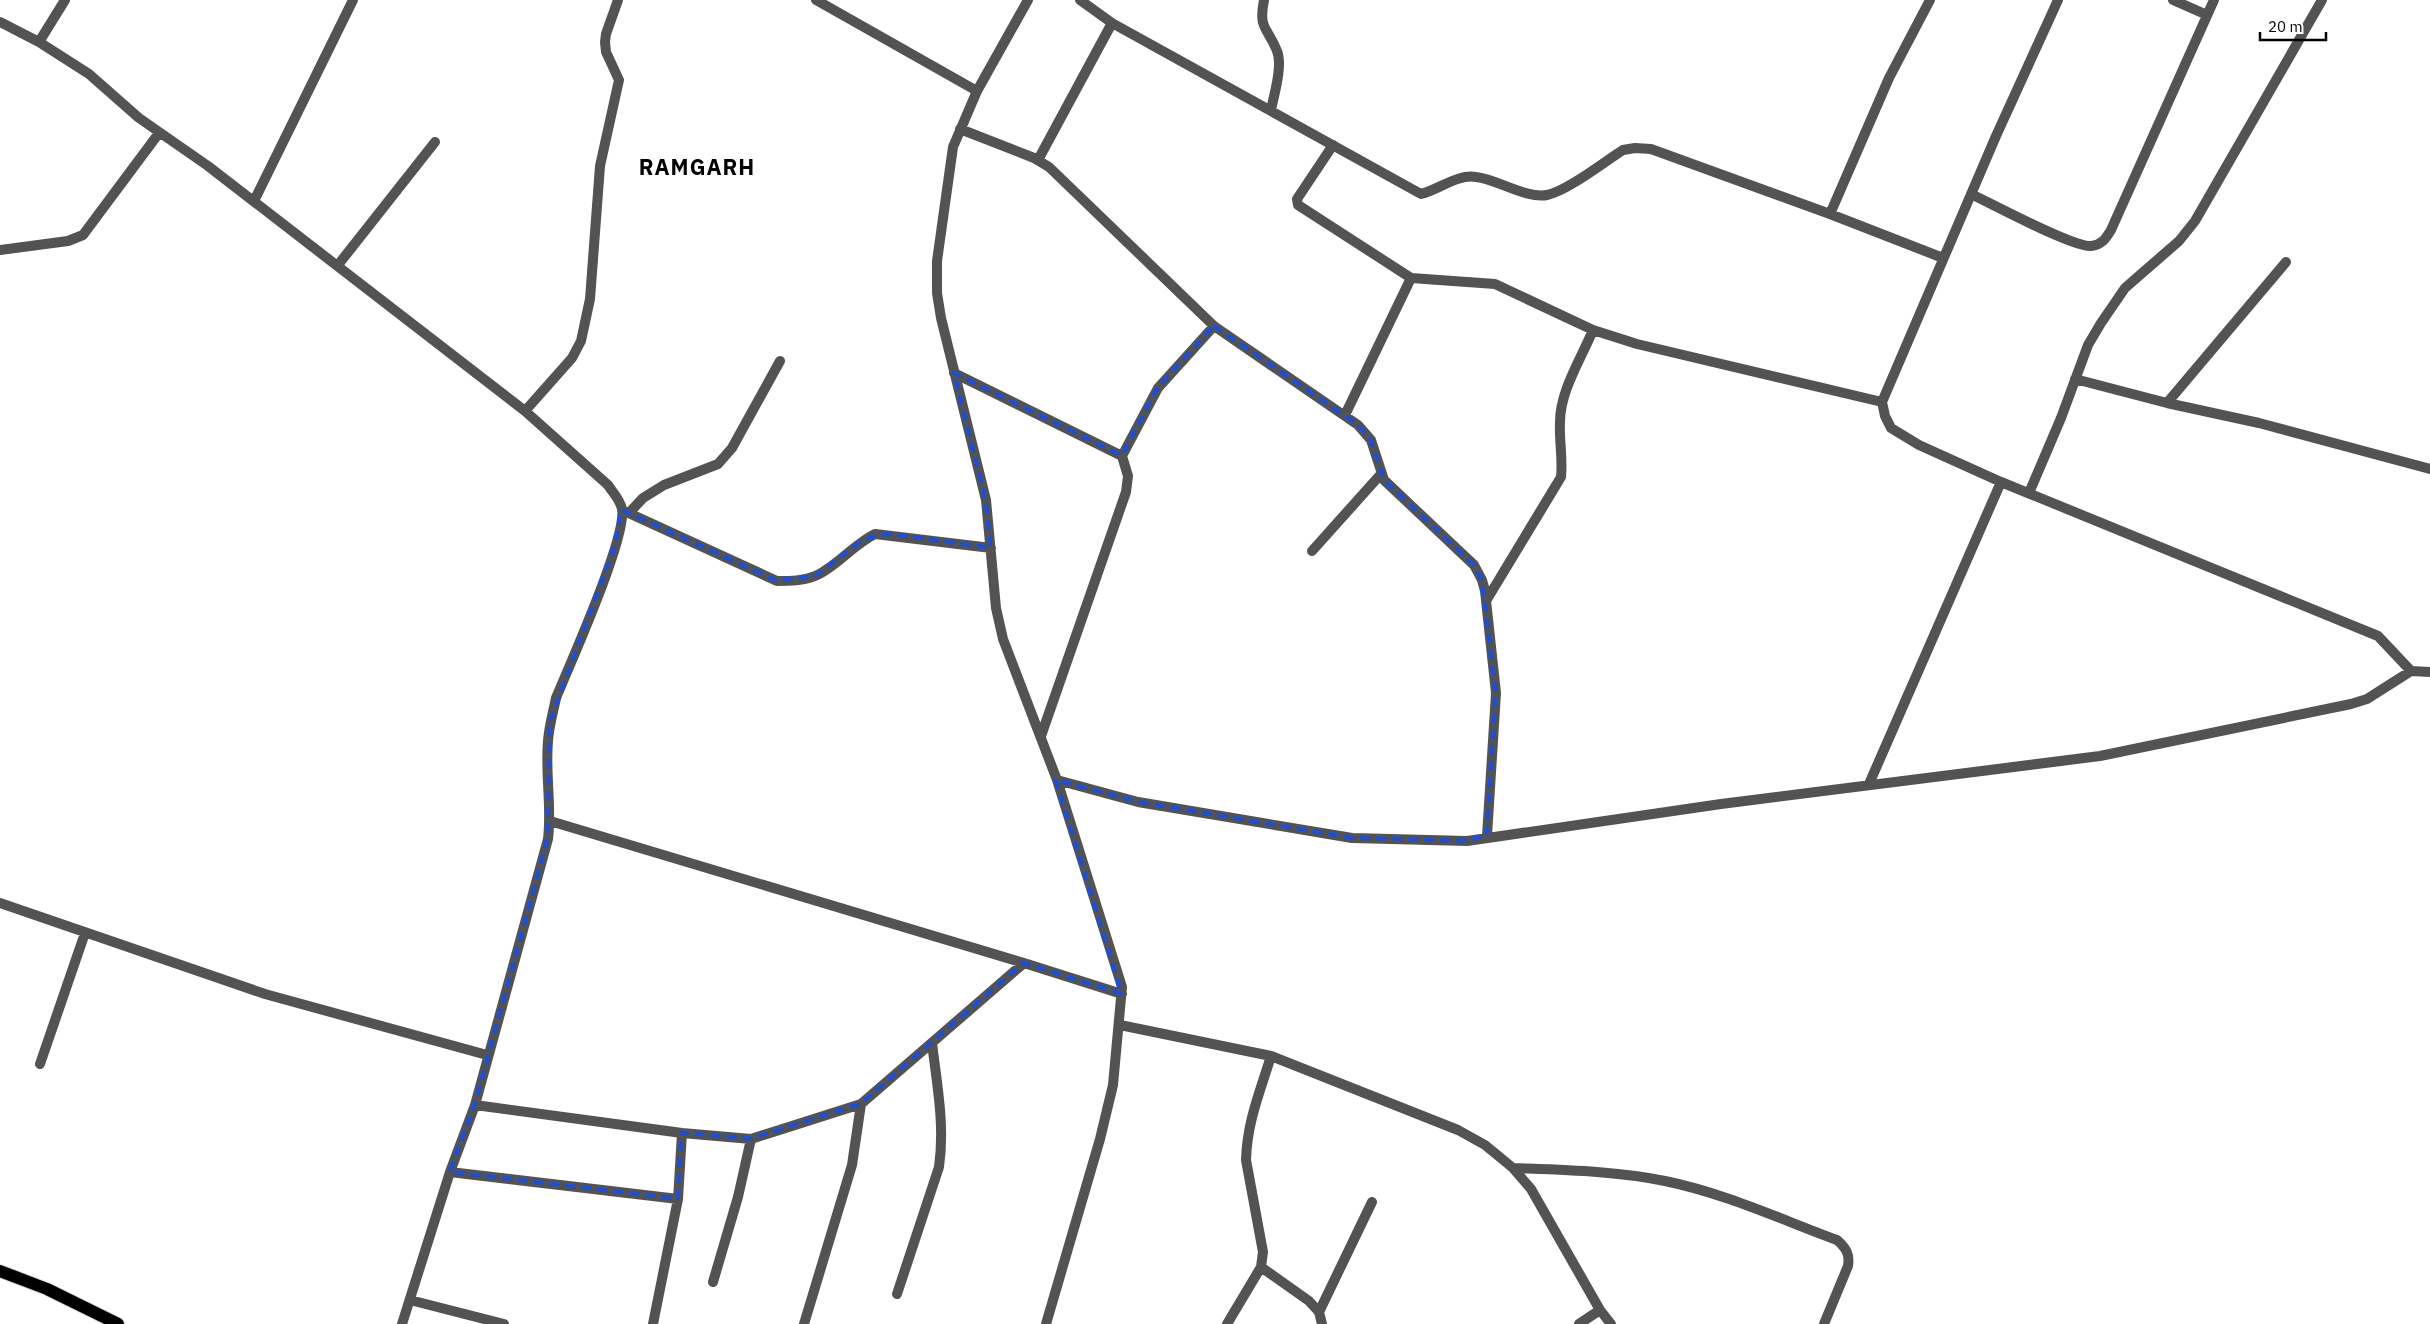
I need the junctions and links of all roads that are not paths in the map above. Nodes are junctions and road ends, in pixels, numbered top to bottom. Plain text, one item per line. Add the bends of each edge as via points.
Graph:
1 (65, 0) edge
2 (353, 0) edge
3 (618, 0) edge
4 (816, 0) edge
5 (1028, 0) edge
6 (1080, 0) edge
7 (1264, 0) edge
8 (1930, 0) edge
9 (2058, 0) edge
10 (2173, 0) edge
11 (2214, 0) edge
12 (2322, 0) edge
13 (2207, 15) junction
14 (0, 22) edge
15 (1112, 23) junction
16 (39, 42) junction
17 (977, 91) junction
18 (1271, 110) junction
19 (960, 129) junction
20 (159, 133) junction
21 (435, 142) dead end
22 (1332, 145) junction
23 (1038, 160) junction
24 (1971, 194) junction
25 (254, 201) junction
26 (1830, 214) junction
27 (0, 250) edge
28 (1943, 258) junction
29 (2286, 262) dead end
30 (338, 265) junction
31 (1411, 278) junction
32 (1214, 326) junction
33 (1593, 330) junction
34 (780, 361) dead end
35 (954, 373) junction
36 (2075, 379) junction
37 (1882, 402) junction
38 (2167, 403) junction
39 (525, 411) junction
40 (1345, 415) junction
41 (1122, 456) junction
42 (2430, 469) edge
43 (1381, 474) junction
44 (2001, 482) junction
45 (2029, 493) junction
46 (626, 512) junction
47 (991, 548) junction
48 (1312, 551) dead end
49 (1486, 601) junction
50 (2411, 671) junction
51 (2430, 672) edge
52 (1041, 736) junction
53 (1057, 780) junction
54 (1869, 784) junction
55 (550, 822) junction
56 (1487, 836) junction
57 (0, 903) edge
58 (85, 933) junction
59 (1024, 963) junction
60 (1122, 991) junction
61 (1120, 1025) junction
62 (932, 1043) junction
63 (488, 1055) junction
64 (1271, 1056) junction
65 (40, 1064) dead end
66 (861, 1104) junction
67 (475, 1105) junction
68 (682, 1133) junction
69 (751, 1139) junction
70 (1513, 1168) junction
71 (450, 1172) junction
72 (678, 1199) junction
73 (1372, 1202) dead end
74 (1261, 1267) junction
75 (0, 1271) edge
76 (713, 1282) dead end
77 (897, 1294) dead end
78 (410, 1300) junction
79 (1600, 1310) junction
80 (1319, 1312) junction
81 (118, 1324) edge
82 (402, 1324) edge
83 (504, 1324) edge
84 (653, 1324) edge
85 (804, 1324) edge
86 (1046, 1324) edge
87 (1227, 1324) edge
88 (1322, 1324) edge
89 (1579, 1324) edge
90 (1611, 1324) edge
91 (1824, 1324) edge

1 - 16 street
2 - 25 street
3 - 39 street via 605,42 606,52 619,80 600,166 590,299 581,341 572,358
4 - 17 street
5 - 17 street
6 - 15 street
7 - 18 street via 1262,25 1279,61
8 - 26 street via 1889,78
9 - 24 street
10 - 13 street
11 - 13 street
12 - 36 street via 2195,221 2179,241 2125,288 2088,345
13 - 24 street via 2103,242 2091,246 2072,242
14 - 16 street
15 - 18 street
15 - 23 street
16 - 20 street via 89,74
17 - 19 street
18 - 22 street
19 - 23 street
19 - 35 street via 953,147 937,260 940,318
20 - 25 street
20 - 27 street via 84,236
21 - 30 street
22 - 26 street via 1421,194 1462,177 1476,177 1545,196 1623,150 1651,148
22 - 31 street via 1298,199 1298,205
23 - 32 street via 1059,175
24 - 28 street
25 - 30 street
26 - 28 street
28 - 37 street
29 - 38 street
30 - 39 street
31 - 33 street via 1495,284
31 - 40 street
32 - 40 street
32 - 41 street via 1158,388
33 - 37 street via 1637,344
33 - 49 street via 1562,401 1561,477
34 - 46 street via 732,448 718,464 664,485
35 - 41 street
35 - 47 street via 986,500
36 - 38 street
36 - 45 street
37 - 44 street via 1891,428 1901,435
38 - 42 street via 2260,423
39 - 46 street via 608,486
40 - 43 street via 1371,440
41 - 52 street via 1128,476 1126,492
43 - 48 street
43 - 49 street via 1390,487 1474,565 1482,580
44 - 45 street
44 - 54 street
45 - 50 street via 2378,636
46 - 47 street via 777,581 798,581 816,576 875,534
46 - 55 street via 556,698 550,722
47 - 52 street via 996,608 1003,638
49 - 56 street via 1496,693
50 - 51 street
50 - 54 street via 2367,699 2303,714 2100,756
52 - 53 street
53 - 56 street via 1138,802 1352,838 1467,841
53 - 60 street
54 - 56 street
55 - 59 street
55 - 63 street via 548,840
57 - 58 street
58 - 63 street via 265,994
58 - 65 street
59 - 60 street
59 - 62 street
60 - 61 street
61 - 64 street
61 - 86 street via 1107,1112
62 - 66 street
62 - 77 street via 943,1122 940,1167
63 - 67 street
64 - 70 street via 1458,1130 1485,1145
64 - 74 street via 1247,1131 1246,1148 1263,1252
66 - 69 street
66 - 85 street via 852,1165
67 - 68 street
67 - 71 street
68 - 69 street
68 - 72 street
69 - 76 street
70 - 79 street via 1531,1189
70 - 91 street via 1611,1173 1665,1181 1713,1194 1837,1240 1846,1247 1850,1258
71 - 72 street
71 - 78 street
72 - 84 street
73 - 80 street
74 - 80 street via 1309,1301
74 - 87 street
75 - 81 main road via 47,1289
78 - 82 street
78 - 83 street
79 - 89 street
79 - 90 street
80 - 88 street

